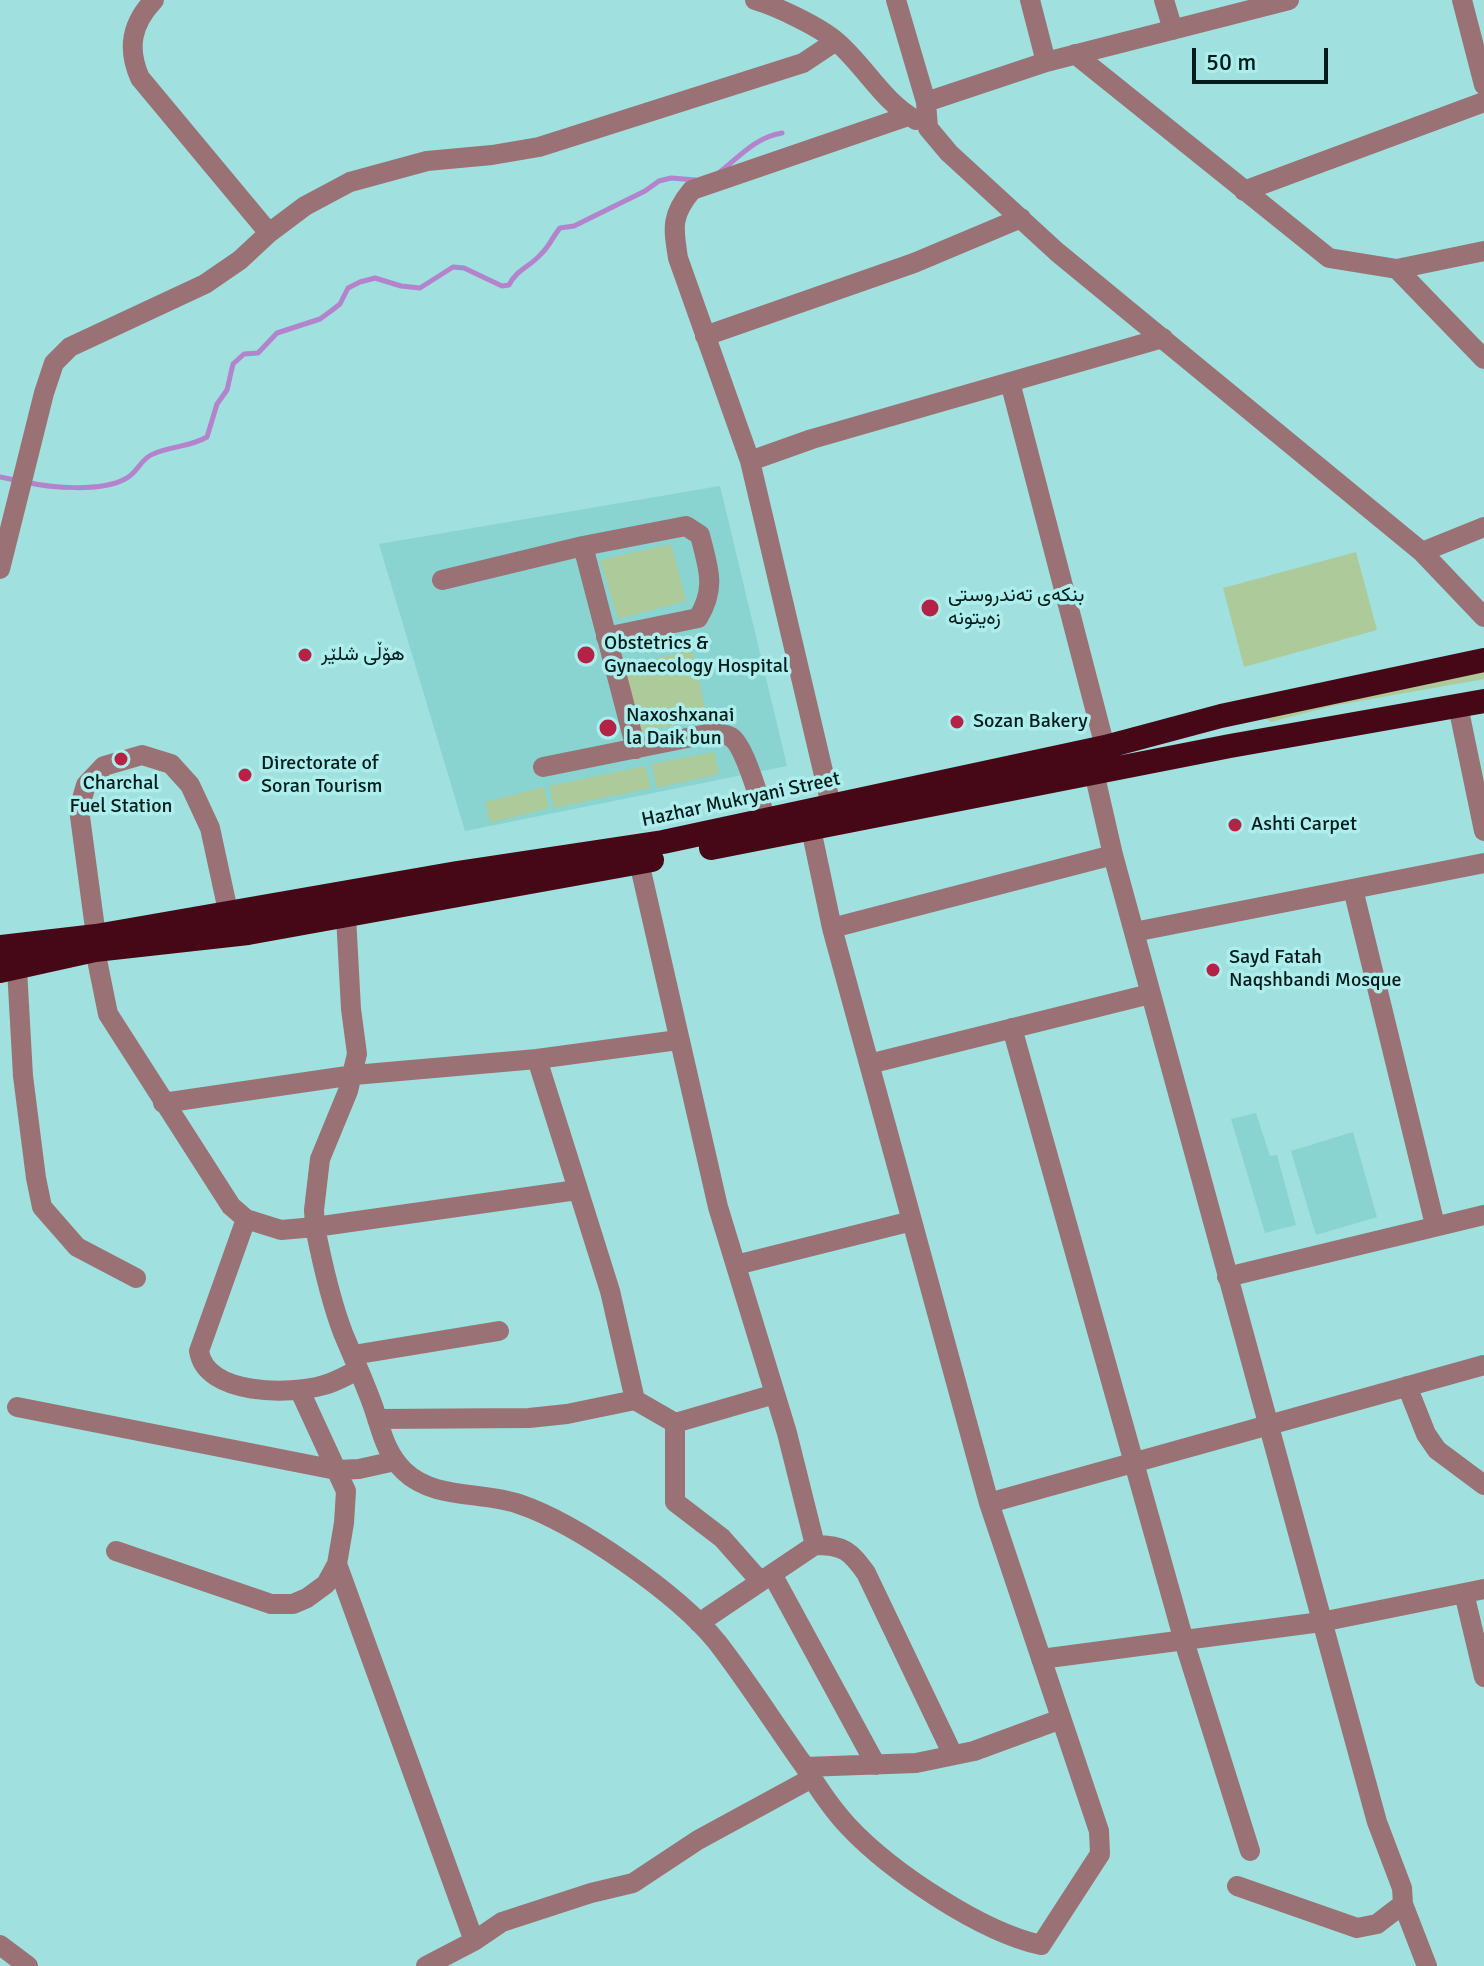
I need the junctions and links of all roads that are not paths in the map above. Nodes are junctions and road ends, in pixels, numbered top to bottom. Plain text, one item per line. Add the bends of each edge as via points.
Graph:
1 (154, 0) edge
2 (755, 0) edge
3 (896, 0) edge
4 (1030, 0) edge
5 (1164, 0) edge
6 (1289, 0) edge
7 (1462, 0) edge
8 (1173, 30) junction
9 (836, 41) junction
10 (1075, 54) junction
11 (1046, 62) junction
12 (1484, 85) edge
13 (926, 102) junction
14 (1484, 102) edge
15 (908, 116) junction
16 (928, 128) junction
17 (1244, 191) junction
18 (1021, 218) junction
19 (269, 233) junction
20 (1484, 251) edge
21 (1397, 269) junction
22 (705, 336) junction
23 (1163, 338) junction
24 (1484, 359) edge
25 (1010, 382) junction
26 (750, 461) junction
27 (1484, 527) edge
28 (583, 546) junction
29 (1422, 552) junction
30 (0, 569) edge
31 (442, 580) dead end
32 (1484, 617) edge
33 (606, 637) junction
34 (1484, 660) edge
35 (1484, 701) edge
36 (1458, 706) junction
37 (1221, 716) junction
38 (1230, 746) junction
39 (1105, 747) junction
40 (636, 749) junction
41 (543, 767) dead end
42 (1094, 772) junction
43 (831, 805) junction
44 (766, 820) junction
45 (811, 829) junction
46 (1484, 831) edge
47 (1113, 855) junction
48 (639, 862) junction
49 (1484, 863) edge
50 (1353, 889) junction
51 (228, 911) junction
52 (346, 916) junction
53 (832, 928) junction
54 (1134, 932) junction
55 (96, 943) junction
56 (0, 947) edge
57 (9, 970) edge
58 (1150, 994) junction
59 (1012, 1028) junction
60 (678, 1040) junction
61 (537, 1059) junction
62 (869, 1064) junction
63 (354, 1075) junction
64 (163, 1103) junction
65 (577, 1190) junction
66 (1484, 1215) edge
67 (246, 1219) junction
68 (912, 1221) junction
69 (1435, 1225) junction
70 (315, 1227) junction
71 (736, 1265) junction
72 (1227, 1277) junction
73 (136, 1278) dead end
74 (499, 1331) dead end
75 (355, 1362) junction
76 (1484, 1365) edge
77 (1407, 1386) junction
78 (300, 1391) junction
79 (775, 1394) junction
80 (635, 1400) junction
81 (17, 1407) dead end
82 (377, 1419) junction
83 (675, 1423) junction
84 (1267, 1425) junction
85 (395, 1461) junction
86 (1134, 1462) junction
87 (336, 1470) junction
88 (1484, 1485) edge
89 (989, 1503) junction
90 (815, 1545) junction
91 (116, 1551) dead end
92 (337, 1564) junction
93 (766, 1578) junction
94 (1474, 1591) edge
95 (1321, 1622) junction
96 (699, 1623) junction
97 (1184, 1641) junction
98 (1041, 1659) junction
99 (1484, 1677) edge
100 (1061, 1719) junction
101 (953, 1755) junction
102 (876, 1765) junction
103 (808, 1772) junction
104 (1250, 1851) dead end
105 (1237, 1886) dead end
106 (1403, 1904) junction
107 (474, 1941) junction
108 (0, 1945) edge
109 (28, 1966) edge
110 (426, 1966) edge
111 (1427, 1966) edge

1 - 19 street via 134,31 131,58 140,78
2 - 9 street via 774,5
3 - 13 street
4 - 11 street
5 - 8 street
6 - 8 street
7 - 12 street
8 - 10 street
9 - 15 street
9 - 19 street via 803,63 539,147 427,161 350,182
10 - 11 street
10 - 17 street
11 - 13 street
13 - 16 street
14 - 17 street
15 - 16 street
15 - 22 street via 692,190 679,205 673,227
16 - 18 street
17 - 21 street via 1329,258
18 - 22 street via 914,263
18 - 23 street
19 - 30 street via 205,284 70,347 54,363
20 - 21 street
21 - 24 street
22 - 26 street
23 - 25 street
23 - 29 street
25 - 26 street
25 - 39 street
26 - 43 street
27 - 29 street
28 - 31 street
28 - 33 street
28 - 33 street via 686,526 700,535 711,579 708,602 698,618
29 - 32 street
33 - 40 street
34 - 37 highway, Hazhar Mukryani Street
35 - 36 highway, Hazhar Mukryani Street
36 - 38 highway, Hazhar Mukryani Street
36 - 46 street
37 - 38 highway
37 - 39 highway, Hazhar Mukryani Street
38 - 42 highway, Hazhar Mukryani Street
39 - 43 highway, Hazhar Mukryani Street
40 - 41 street
40 - 44 street via 712,733 731,737
42 - 45 highway, Hazhar Mukryani Street
42 - 47 street
43 - 44 highway, Hazhar Mukryani Street
44 - 51 highway, Hazhar Mukryani Street via 663,842
45 - 48 highway, Hazhar Mukryani Street
45 - 53 street
47 - 53 street
47 - 54 street
48 - 52 highway, Hazhar Mukryani Street
48 - 60 street
49 - 50 street
50 - 54 street
50 - 69 street
51 - 55 highway, Hazhar Mukryani Street
51 - 55 street via 210,828 190,785 171,764 142,755 104,766 86,785 79,809
52 - 55 highway, Hazhar Mukryani Street via 248,933
52 - 63 street via 357,1054
53 - 62 street
54 - 58 street
55 - 56 highway, Hazhar Mukryani Street
55 - 57 highway, Hazhar Mukryani Street
55 - 64 street via 108,1014
57 - 73 street via 42,1207 77,1247
58 - 59 street
58 - 72 street
59 - 62 street
59 - 86 street
60 - 61 street
60 - 71 street
61 - 63 street
61 - 65 street
62 - 68 street
63 - 64 street
63 - 70 street via 320,1159
64 - 67 street via 231,1206
65 - 70 street
65 - 80 street via 610,1291
66 - 69 street
67 - 70 street via 281,1230
67 - 78 street via 200,1359 221,1379 264,1392
68 - 71 street
68 - 89 street
69 - 72 street
70 - 75 street
71 - 79 street
72 - 84 street
74 - 75 street
75 - 78 street via 326,1385
75 - 82 street
76 - 77 street
77 - 84 street
77 - 88 street via 1437,1450
78 - 87 street
79 - 83 street
79 - 90 street
80 - 82 street via 529,1418
80 - 83 street
81 - 87 street
82 - 85 street
83 - 93 street via 675,1502
84 - 86 street
84 - 95 street
85 - 87 street
85 - 96 street via 426,1487 518,1503 576,1530
86 - 89 street
86 - 97 street
87 - 92 street via 346,1491
89 - 98 street
90 - 93 street
90 - 101 street via 851,1552 866,1573
91 - 92 street via 271,1604 307,1598 326,1584
92 - 107 street
93 - 96 street
93 - 102 street
94 - 95 street
94 - 99 street
95 - 97 street
95 - 106 street
96 - 103 street
97 - 98 street
97 - 104 street
98 - 100 street
100 - 101 street
100 - 103 street via 1099,1831 1100,1854 1041,1945 1019,1940 948,1904 892,1864 849,1828
101 - 102 street
102 - 103 street
103 - 107 street via 633,1883 502,1922
105 - 106 street via 1357,1928 1377,1924
106 - 111 street
107 - 110 street
108 - 109 street

